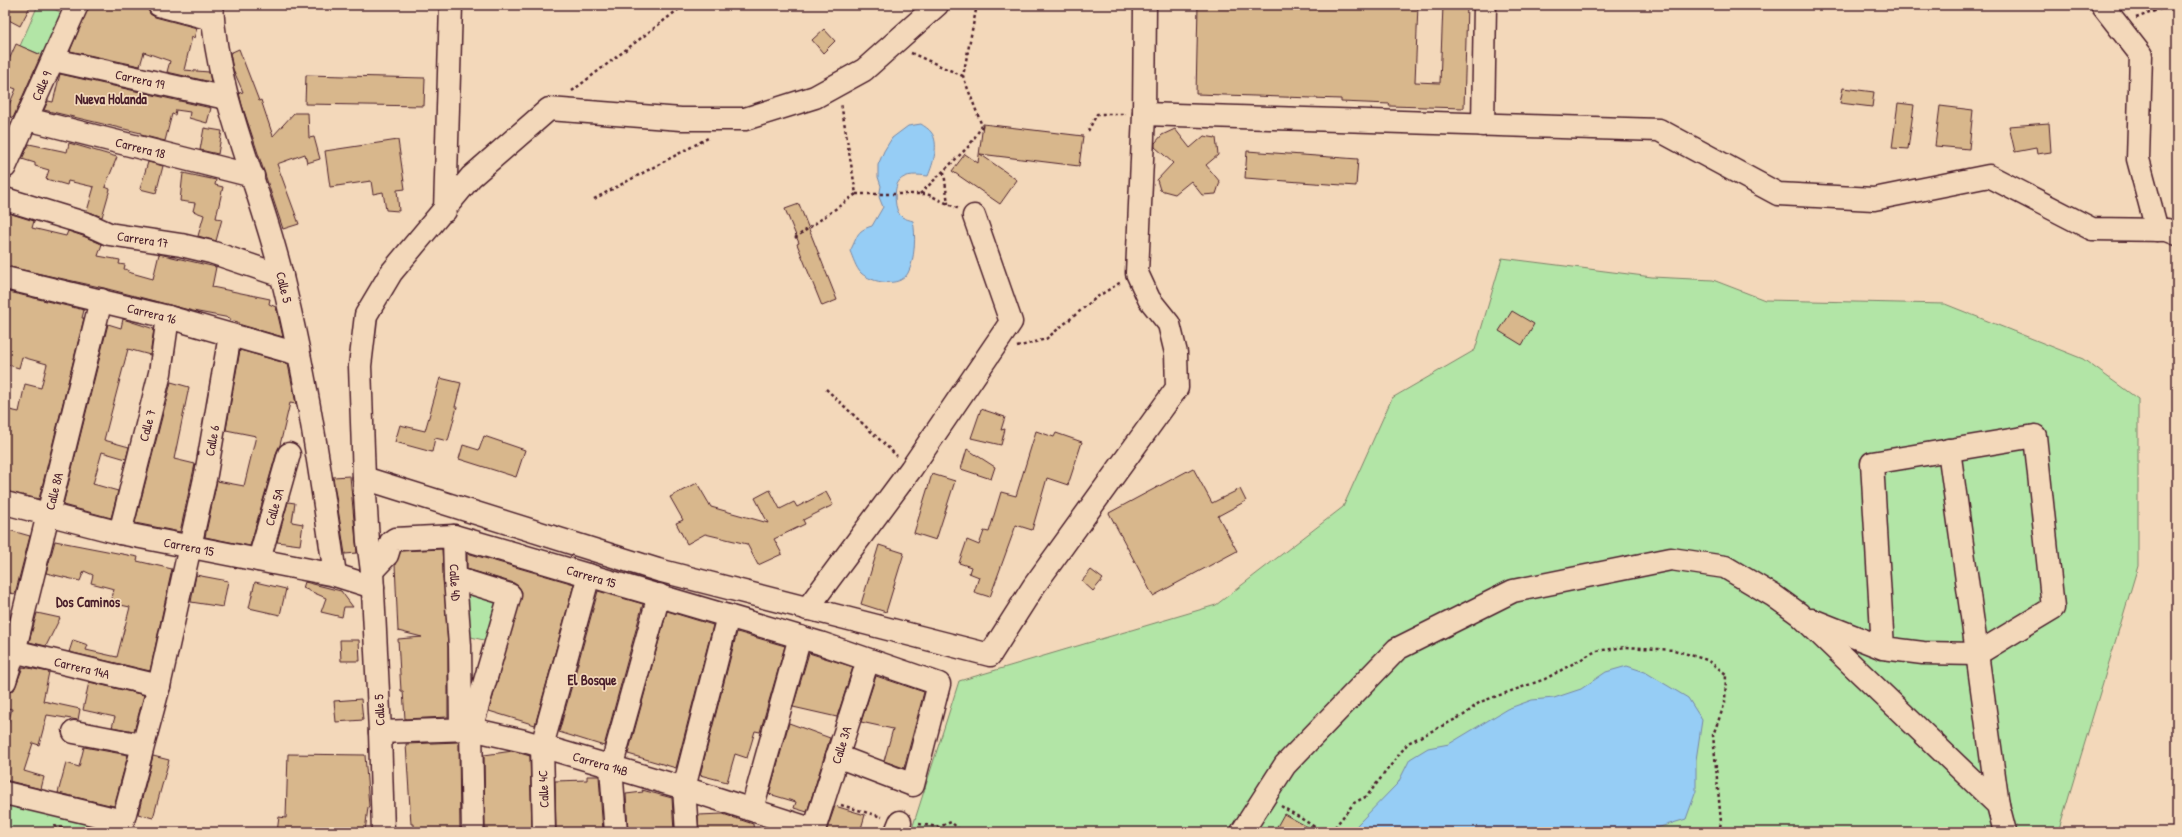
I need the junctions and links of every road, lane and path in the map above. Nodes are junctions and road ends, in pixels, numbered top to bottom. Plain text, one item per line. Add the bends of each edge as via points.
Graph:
1 (78, 5) edge
2 (159, 5) edge
3 (451, 5) edge
4 (688, 5) edge
5 (937, 5) edge
6 (977, 5) edge
7 (1145, 5) edge
8 (1485, 5) edge
9 (2102, 5) edge
10 (2171, 5) edge
11 (212, 12) edge
12 (2117, 26) junction
13 (890, 46) junction
14 (54, 60) junction
15 (963, 76) junction
16 (838, 85) junction
17 (226, 98) junction
18 (550, 109) junction
19 (1144, 114) junction
20 (27, 119) junction
21 (1483, 124) junction
22 (1088, 131) dead end
23 (710, 137) dead end
24 (5, 167) edge
25 (944, 171) junction
26 (253, 176) junction
27 (856, 194) junction
28 (920, 194) junction
29 (5, 199) edge
30 (594, 199) dead end
31 (948, 204) junction
32 (445, 211) junction
33 (974, 216) joint
34 (2167, 232) edge
35 (795, 238) dead end
36 (1137, 273) junction
37 (282, 276) junction
38 (5, 278) edge
39 (101, 300) junction
40 (168, 317) junction
41 (230, 334) junction
42 (298, 354) junction
43 (988, 356) junction
44 (826, 389) dead end
45 (1949, 450) junction
46 (289, 454) dead end
47 (911, 469) junction
48 (364, 478) junction
49 (5, 503) edge
50 (48, 514) junction
51 (120, 533) junction
52 (454, 536) junction
53 (190, 547) junction
54 (259, 560) junction
55 (335, 575) junction
56 (589, 575) junction
57 (455, 578) junction
58 (373, 579) junction
59 (659, 595) junction
60 (807, 609) junction
61 (1799, 614) junction
62 (728, 616) junction
63 (800, 637) junction
64 (1883, 648) junction
65 (10, 650) edge
66 (1977, 654) junction
67 (868, 660) junction
68 (5, 682) edge
69 (159, 686) junction
70 (466, 729) junction
71 (74, 732) dead end
72 (380, 732) junction
73 (142, 746) junction
74 (542, 746) junction
75 (837, 756) junction
76 (611, 768) junction
77 (684, 788) junction
78 (5, 793) edge
79 (1265, 797) junction
80 (1998, 806) junction
81 (760, 818) edge
82 (814, 830) joint
83 (383, 832) edge
84 (473, 832) edge
85 (544, 832) edge
86 (616, 832) edge
87 (687, 832) edge
88 (1242, 832) edge
89 (1323, 832) edge
90 (1331, 832) edge
91 (1719, 832) edge
92 (2005, 832) edge

1 - 14 street, Calle 9
2 - 11 street
3 - 32 street
4 - 18 path via 679,9
5 - 13 street
6 - 15 path
7 - 19 street
8 - 21 street
9 - 12 street
10 - 12 path
11 - 17 street, Calle 5
12 - 34 street via 2141,55 2138,160
13 - 15 path
13 - 16 street via 864,70
14 - 17 street, Carrera 19
14 - 20 street, Calle 9
15 - 25 path via 982,126 969,146
16 - 18 street via 815,97 745,119 681,119
16 - 27 path
17 - 26 street, Calle 5
18 - 32 street, Calle 5 via 471,177
19 - 21 street
19 - 22 path via 1097,114
19 - 36 street
20 - 24 street, Calle 9
20 - 26 street, Carrera 18
21 - 34 street via 1659,130 1778,194 1874,199 1989,176 2092,229
23 - 30 path
25 - 28 path
25 - 31 path
26 - 37 street, Calle 5
27 - 28 path
27 - 35 path
28 - 31 path via 927,194
29 - 37 street, Carrera 17 via 88,224 109,234 188,247
31 - 33 path
32 - 48 street, Calle 5 via 391,273 366,315 360,366
33 - 43 street via 1010,322
36 - 43 path via 1098,297 1046,338
36 - 60 street via 1149,299 1169,324 1176,353 1177,388 1034,586 990,655
37 - 42 street, Calle 5
38 - 39 street, Carrera 16
39 - 40 street, Carrera 16
39 - 50 street, Calle 8A
40 - 41 street, Carrera 16
40 - 51 street, Calle 7 via 160,373
41 - 42 street, Carrera 16
41 - 53 street, Calle 6 via 206,474
42 - 55 street, Calle 5 via 321,472
43 - 47 street
44 - 47 path
45 - 64 street via 1872,463
45 - 66 street
45 - 66 street via 2036,436 2053,608
46 - 54 street, Calle 5A
47 - 60 street
48 - 58 street, Calle 5
48 - 60 street via 658,570
49 - 50 street, Carrera 15
50 - 51 street, Carrera 15
50 - 65 street, Calle 8A
51 - 53 street, Carrera 15
52 - 56 street, Carrera 15
52 - 57 street, Calle 4D
52 - 58 street via 395,539 391,542 387,555
53 - 54 street, Carrera 15
53 - 69 street, Calle 6
54 - 55 street, Carrera 15
55 - 58 street, Carrera 15
56 - 59 street, Carrera 15
56 - 74 street, Calle 4C
57 - 70 street, Calle 4D
57 - 70 street, Calle 4D via 510,596
58 - 72 street, Calle 5
59 - 62 street, Carrera 15
59 - 76 street
61 - 64 street
61 - 79 street via 1725,567 1671,559 1513,591 1397,649 1285,765
61 - 80 street
62 - 63 street, Carrera 15
62 - 77 street
63 - 67 street, Carrera 15
63 - 81 street
64 - 66 street via 1924,653
65 - 68 street, Calle 8A
65 - 69 street, Carrera 14A
66 - 80 street
67 - 75 street, Calle 3A
67 - 75 street, Carrera 15 via 939,684 913,785
69 - 73 street, Calle 6
70 - 72 street, Carrera 14B
70 - 74 street, Carrera 14B
70 - 84 street, Calle 4D
71 - 73 street
72 - 83 street, Calle 5
73 - 78 street, Calle 6 via 123,821
74 - 76 street, Carrera 14B
74 - 85 street, Calle 4C
75 - 82 street, Calle 3A
76 - 77 street, Carrera 14B
76 - 86 street
77 - 81 street, Carrera 14B
77 - 87 street
79 - 88 street
79 - 89 path
80 - 92 street
81 - 82 street, Carrera 14B
90 - 91 path via 1354,803 1367,796 1408,743 1464,715 1480,702 1545,679 1596,651 1626,648 1674,650 1707,660 1726,674 1725,703 1713,734 1721,822

